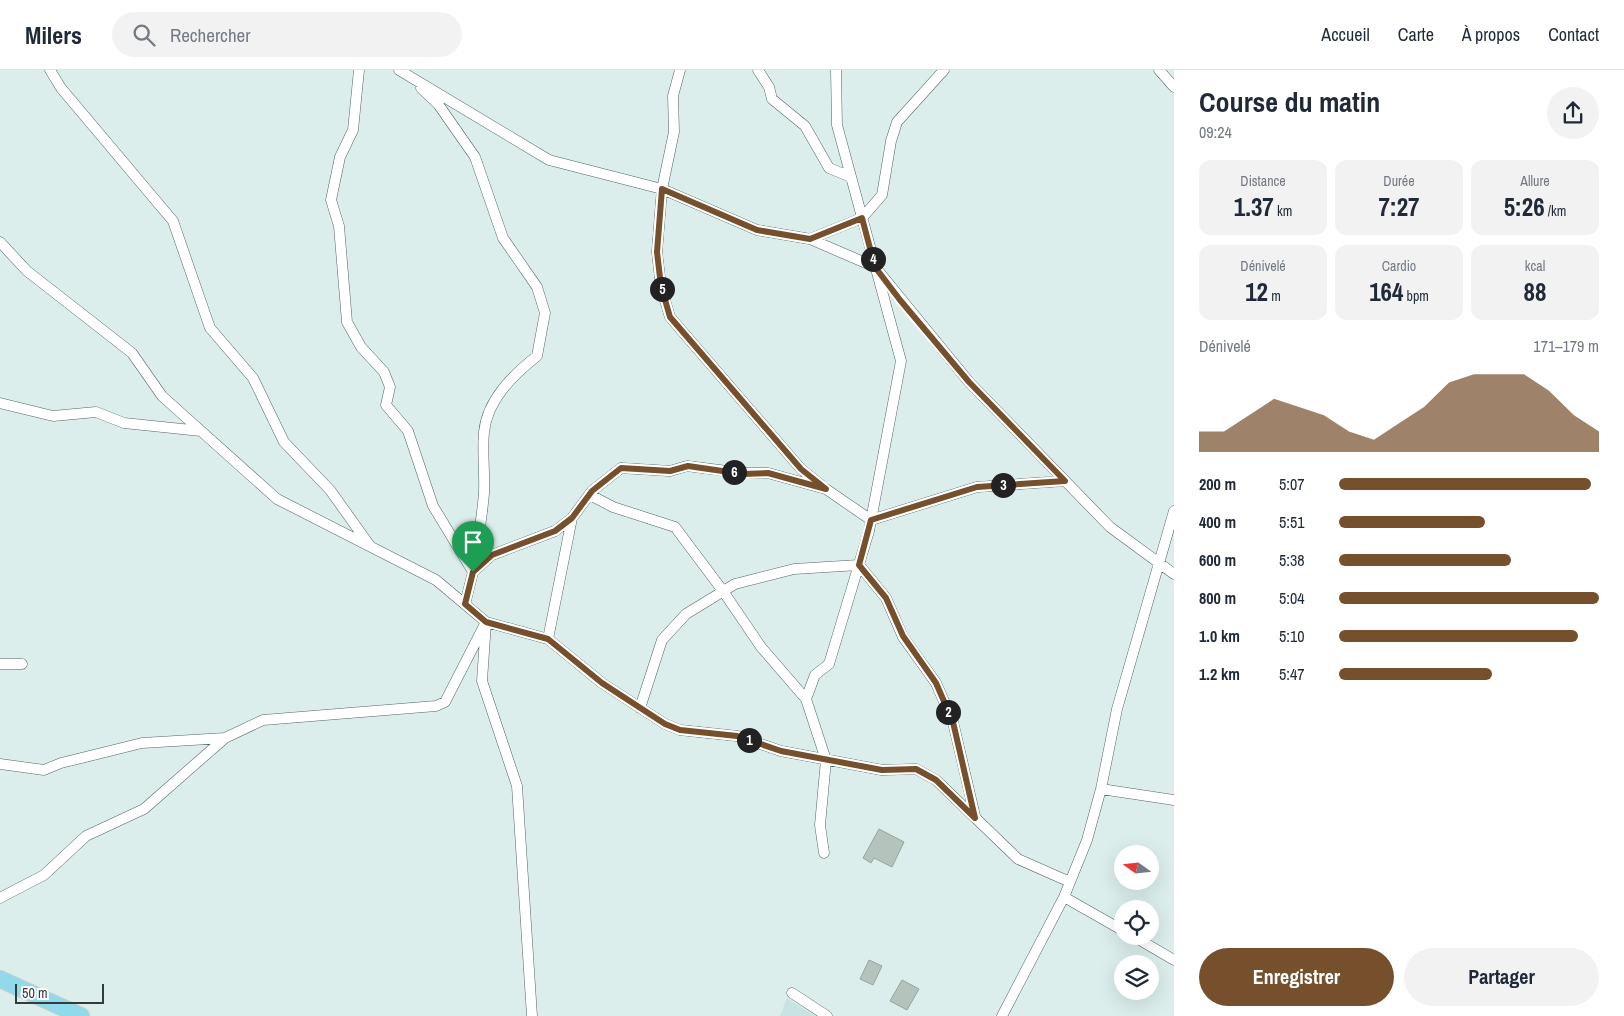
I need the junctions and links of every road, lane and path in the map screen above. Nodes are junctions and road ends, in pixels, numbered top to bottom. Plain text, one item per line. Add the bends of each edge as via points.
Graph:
1 (50, 70) edge
2 (359, 70) edge
3 (680, 70) edge
4 (758, 70) edge
5 (836, 70) edge
6 (944, 70) edge
7 (1159, 70) edge
8 (403, 71) edge
9 (1174, 87) edge
10 (851, 177) junction
11 (662, 189) junction
12 (862, 218) junction
13 (810, 239) junction
14 (0, 242) edge
15 (875, 267) junction
16 (0, 403) edge
17 (201, 432) junction
18 (1065, 481) junction
19 (826, 489) junction
20 (590, 495) junction
21 (1174, 512) edge
22 (572, 518) junction
23 (871, 520) junction
24 (370, 547) junction
25 (1160, 562) junction
26 (859, 565) junction
27 (473, 572) junction
28 (1174, 574) edge
29 (723, 591) junction
30 (465, 604) junction
31 (486, 622) junction
32 (548, 639) junction
33 (0, 664) edge
34 (22, 664) dead end
35 (806, 699) junction
36 (640, 708) junction
37 (225, 738) junction
38 (826, 760) junction
39 (0, 764) edge
40 (1101, 788) junction
41 (1174, 800) edge
42 (975, 818) junction
43 (824, 852) dead end
44 (1070, 882) junction
45 (1064, 897) junction
46 (0, 898) edge
47 (1114, 925) edge
48 (1148, 945) edge
49 (1174, 960) edge
50 (0, 979) edge
51 (792, 993) dead end
52 (81, 1016) edge
53 (532, 1016) edge
54 (827, 1016) edge
55 (1002, 1016) edge

1 - 24 street via 61,88 173,222 210,328 253,378 284,442 330,490
2 - 27 street via 353,130 340,157 332,200 339,226 347,322 361,347 384,372 390,387 386,405 408,431 433,506
3 - 11 street via 673,96 674,132
4 - 10 street via 770,87 772,99 804,126 829,168
5 - 10 street via 837,125
6 - 12 street via 897,122 882,195
7 - 9 street
8 - 11 street via 549,160
8 - 27 street via 438,104 475,157 503,238 537,286 545,313 537,356 519,370 494,400 486,416 484,492
10 - 12 street
11 - 13 street via 757,230
11 - 19 street via 657,252 661,286 670,317 801,469
12 - 13 street
12 - 15 street
13 - 15 street
14 - 17 street via 27,271 132,353 162,396
15 - 18 street via 969,382
15 - 23 street via 901,361
16 - 17 street via 53,416 96,412 124,423
17 - 24 street via 277,499
18 - 23 street via 977,487
18 - 25 street via 1110,527
19 - 20 street via 768,473 743,474 688,466 670,471 621,468
19 - 23 street
20 - 22 street
20 - 29 street via 613,507 675,527
21 - 25 street
22 - 27 street via 555,531 492,555
22 - 32 street
23 - 26 street
24 - 30 street via 436,580
25 - 28 street
25 - 40 street via 1117,709
26 - 29 street via 794,569 735,584
26 - 35 street via 829,664 815,675
26 - 42 street via 886,598 903,636 936,683 953,722
27 - 30 street
29 - 35 street via 761,647
29 - 36 street via 686,614 662,640
30 - 31 street
31 - 32 street
31 - 37 street via 445,702 436,706 263,720
31 - 53 street via 482,681 517,786
32 - 36 street via 602,683
33 - 34 street
35 - 38 street
36 - 38 street via 680,730 737,736 781,751
37 - 39 street via 142,743 44,770
37 - 46 street via 144,808 86,836 44,875
38 - 42 street via 882,770 916,769 936,780
38 - 43 street via 820,825
40 - 41 street
40 - 44 street via 1087,840
42 - 44 street via 1018,859
44 - 45 street
45 - 47 street
45 - 55 street
48 - 49 street
50 - 52 highway
51 - 54 street

